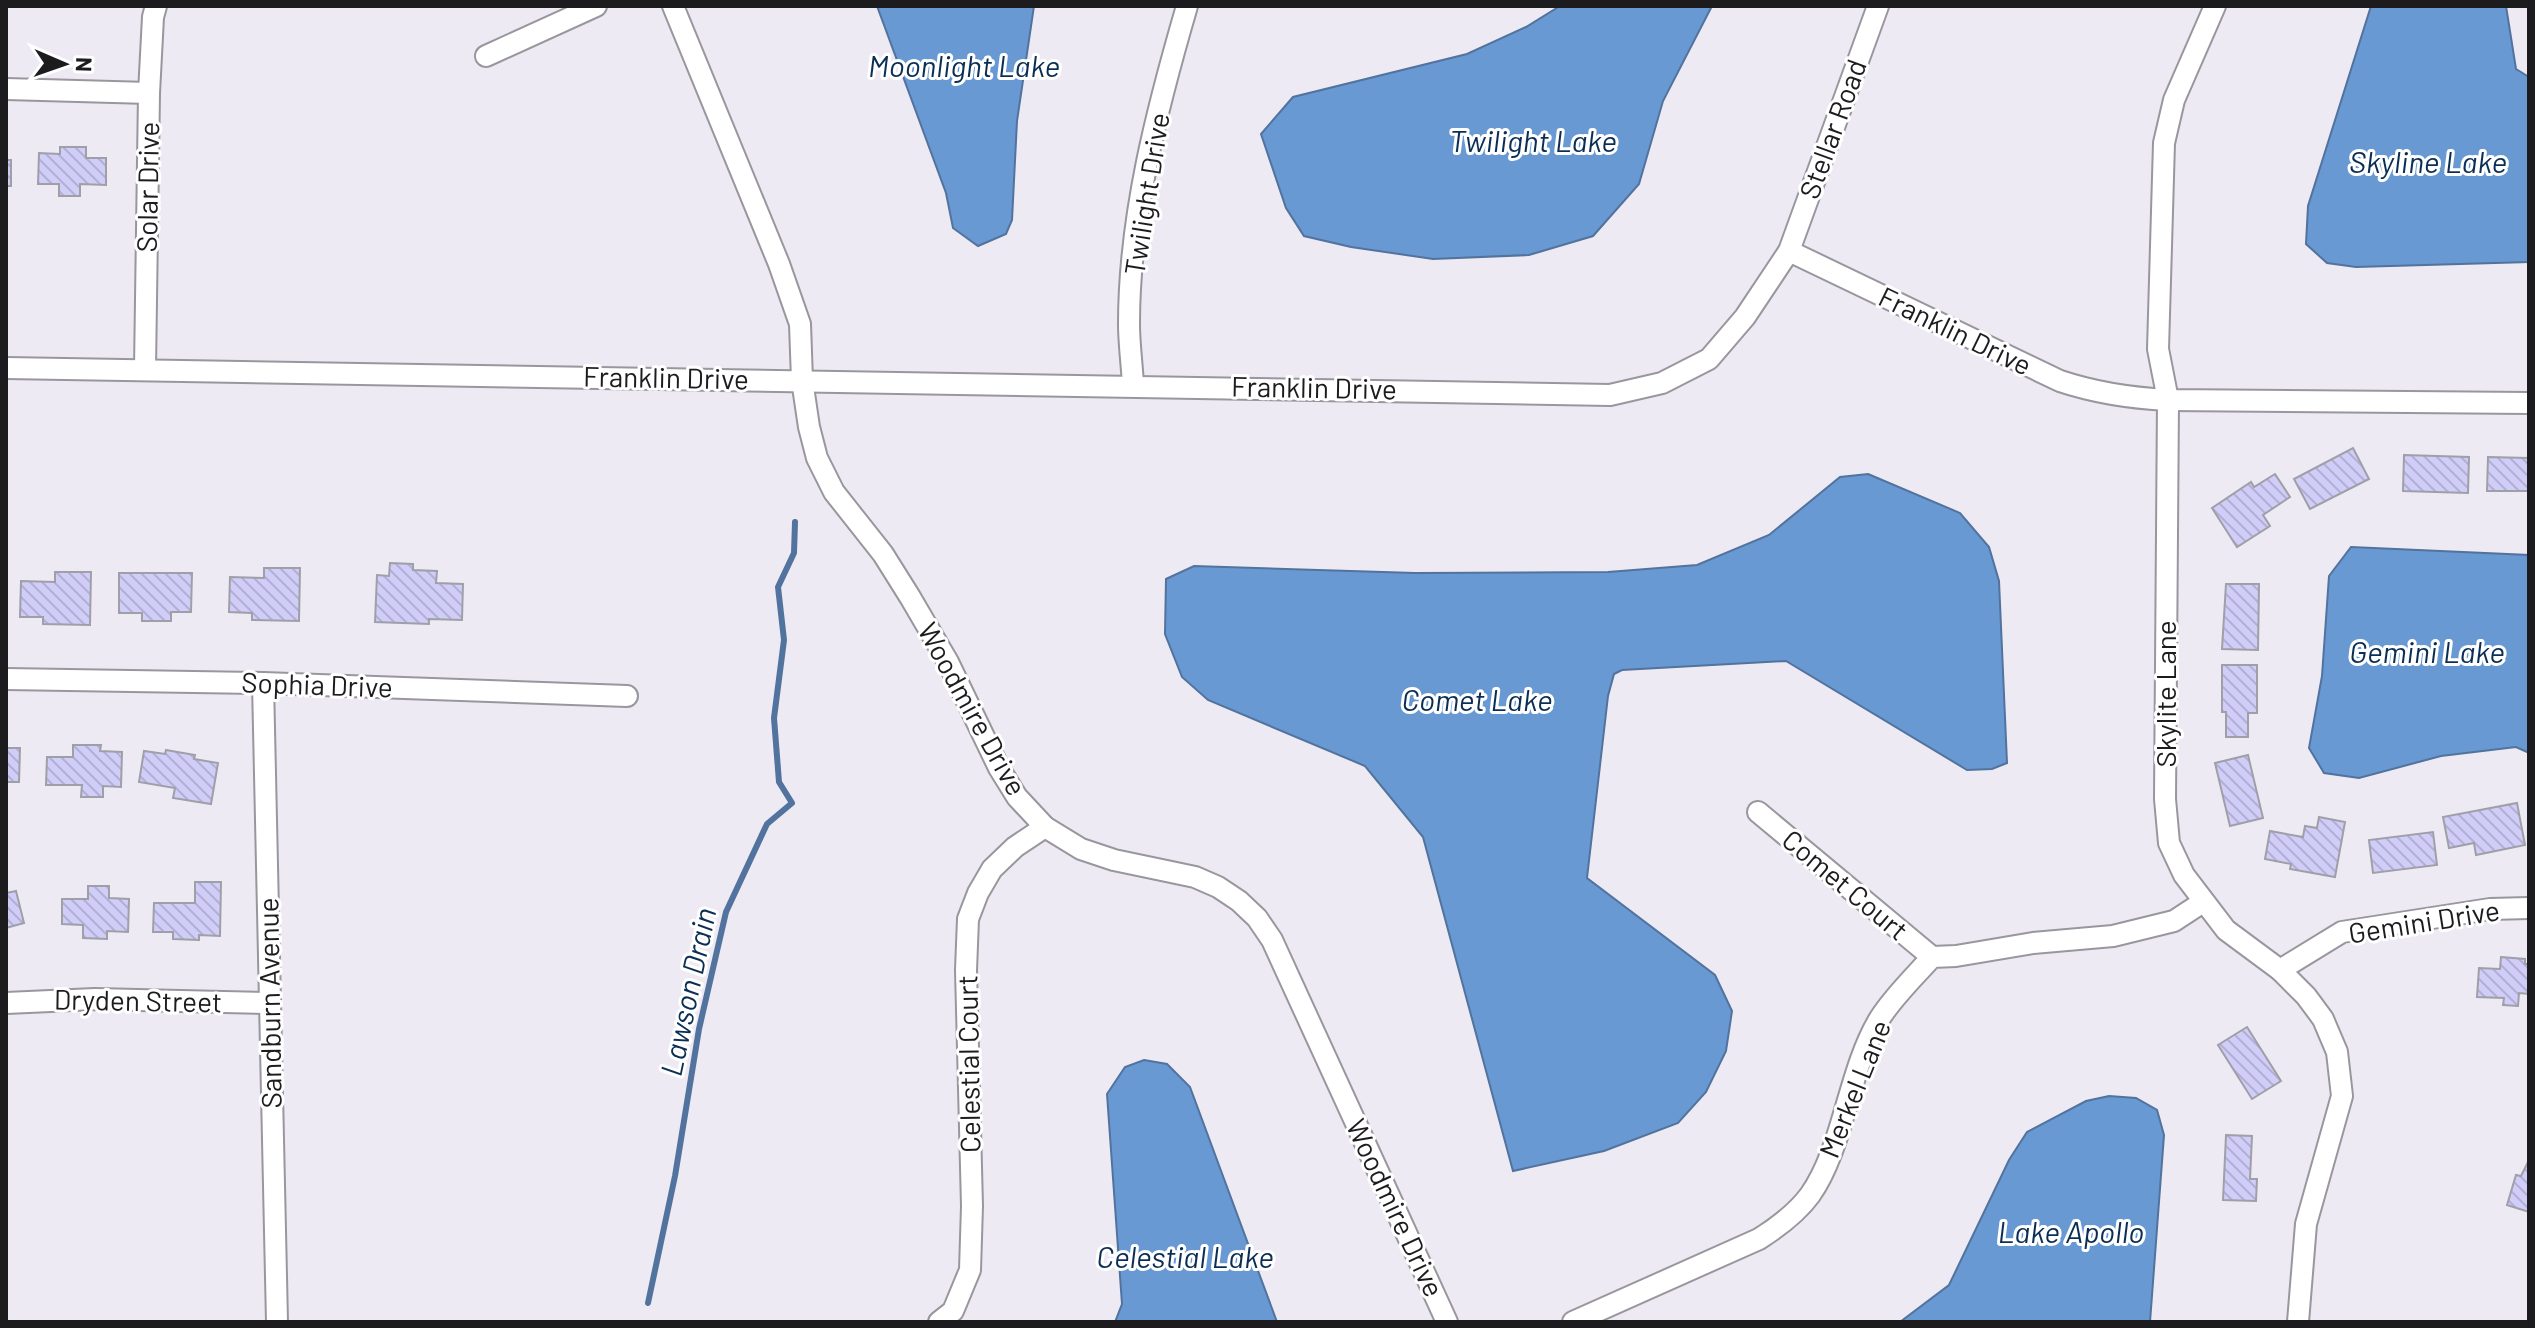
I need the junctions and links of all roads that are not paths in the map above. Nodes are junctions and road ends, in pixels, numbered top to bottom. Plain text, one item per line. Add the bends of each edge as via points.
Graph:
1 (156, 6) edge
2 (596, 6) edge
3 (673, 6) edge
4 (1187, 6) edge
5 (1878, 6) edge
6 (2215, 6) edge
7 (486, 56) dead end
8 (6, 89) edge
9 (149, 93) junction
10 (1789, 251) junction
11 (6, 368) edge
12 (145, 369) junction
13 (802, 380) junction
14 (1133, 385) junction
15 (2168, 400) junction
16 (2529, 403) edge
17 (6, 679) edge
18 (263, 683) junction
19 (627, 696) dead end
20 (1758, 812) dead end
21 (1045, 827) junction
22 (2203, 902) junction
23 (2529, 908) edge
24 (1932, 957) junction
25 (2280, 970) junction
26 (6, 1003) edge
27 (270, 1003) junction
28 (277, 1322) edge
29 (939, 1322) edge
30 (1447, 1322) edge
31 (1573, 1322) edge
32 (2298, 1322) edge

1 - 9 street, Solar Drive
2 - 7 street
3 - 13 street, Woodmire Drive via 800,324
4 - 14 street, Twilight Drive via 1146,163 1129,324
5 - 10 street, Stellar Road
6 - 15 street, Skylite Lane via 2177,90 2164,143 2158,349
8 - 9 street
9 - 12 street, Solar Drive
10 - 14 street, Franklin Drive via 1709,359 1662,383 1610,395
10 - 15 street, Franklin Drive via 2060,381 2121,398
11 - 12 street, Franklin Drive
12 - 13 street, Franklin Drive
13 - 14 street, Franklin Drive
13 - 21 street, Woodmire Drive via 817,458 834,492 883,554 948,662 999,768
15 - 16 street, Franklin Drive
15 - 22 street, Skylite Lane via 2167,828 2184,875
17 - 18 street, Sophia Drive
18 - 19 street, Sophia Drive
18 - 27 street, Sandburn Avenue
20 - 24 street, Comet Court
21 - 29 street, Celestial Court via 992,869 968,919 970,1270 953,1311
21 - 30 street, Woodmire Drive via 1081,849 1195,877 1218,887 1257,918 1272,940
22 - 24 street via 2174,921 2113,936
22 - 25 street, Skylite Lane via 2226,930
23 - 25 street, Gemini Drive via 2342,932
24 - 31 street, Merkel Lane via 1881,1017 1819,1178 1800,1207 1759,1239
25 - 32 street, Skylite Lane via 2323,1019 2337,1052 2342,1093 2306,1224
26 - 27 street, Dryden Street
27 - 28 street, Sandburn Avenue

